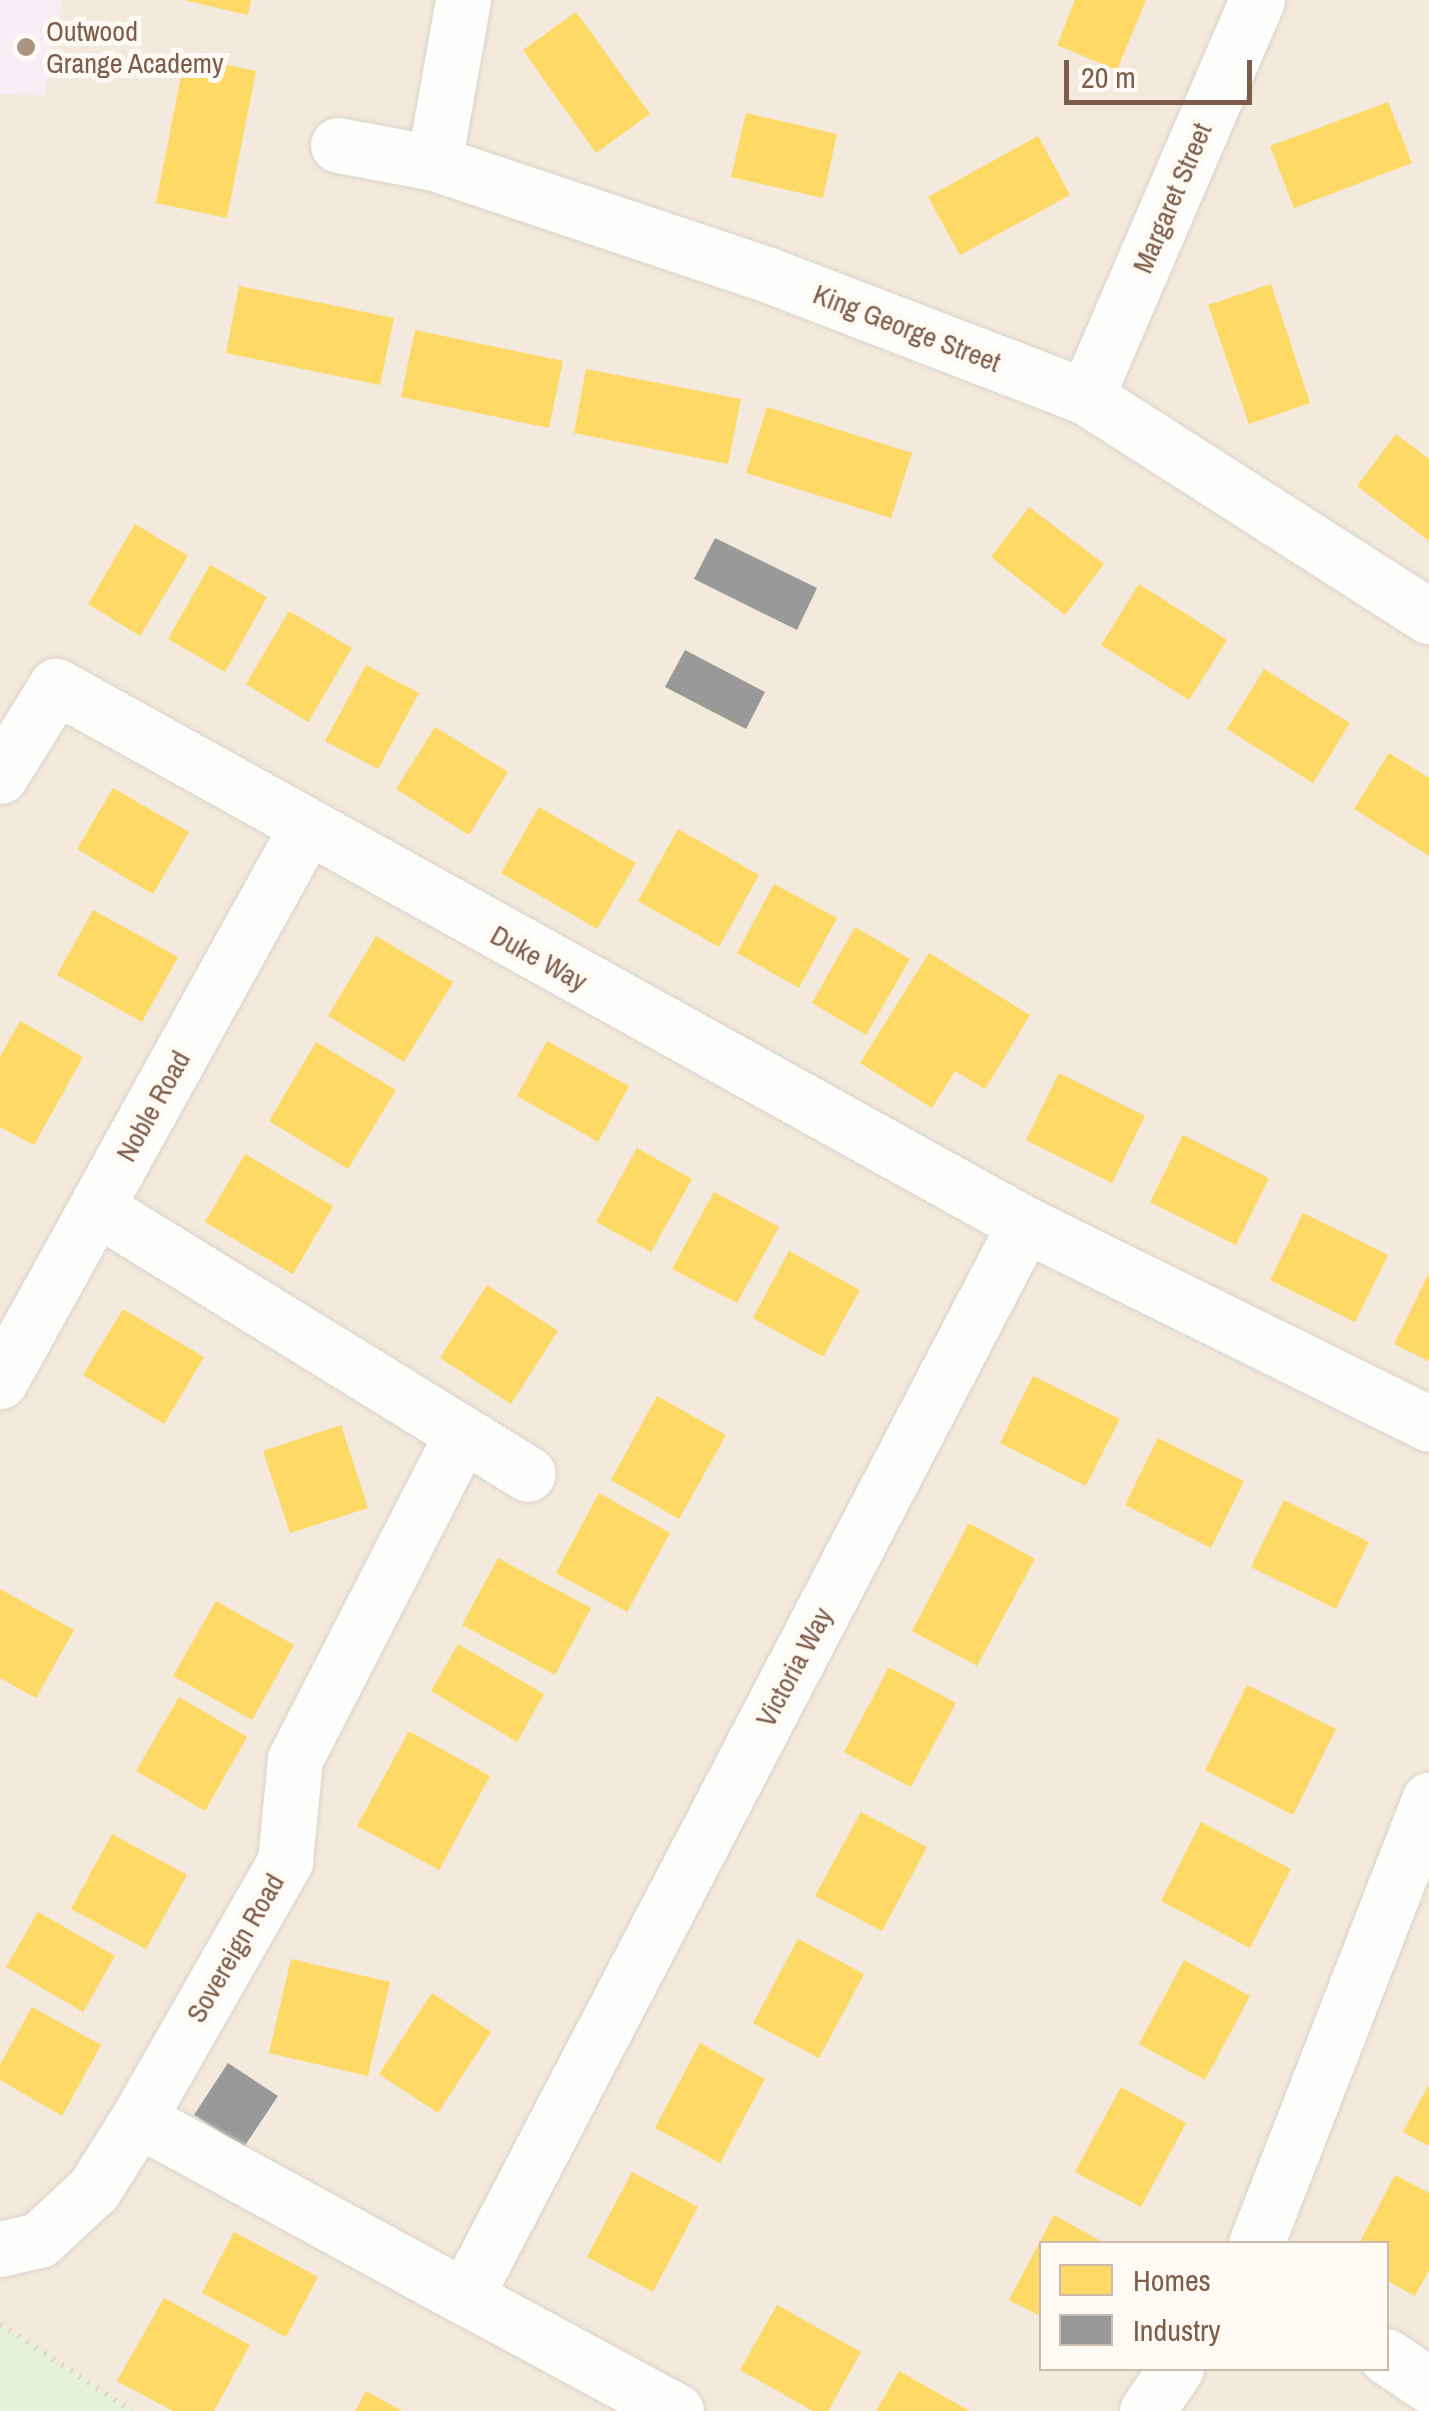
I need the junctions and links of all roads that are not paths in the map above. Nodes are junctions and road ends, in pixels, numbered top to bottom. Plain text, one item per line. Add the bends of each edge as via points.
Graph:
1 (463, 0) edge
2 (1257, 0) edge
3 (338, 145) dead end
4 (434, 163) junction
5 (1086, 397) junction
6 (1429, 616) edge
7 (0, 776) edge
8 (306, 830) junction
9 (97, 1208) junction
10 (1025, 1224) junction
11 (0, 1381) edge
12 (1429, 1424) edge
13 (462, 1434) junction
14 (528, 1474) dead end
15 (1429, 1800) edge
16 (138, 2120) junction
17 (1257, 2241) edge
18 (0, 2249) edge
19 (464, 2297) junction
20 (1389, 2358) edge
21 (1174, 2371) edge
22 (1429, 2385) edge
23 (676, 2411) edge
24 (1148, 2411) edge

1 - 4 street
2 - 5 street, Margaret Street
3 - 4 street, King George Street
4 - 5 street, King George Street via 766,274
5 - 6 street, King George Street
7 - 8 street, Duke Way via 56,686
8 - 9 street, Noble Road
8 - 10 street, Duke Way
9 - 11 street, Noble Road
9 - 13 street
10 - 12 street
10 - 19 street, Victoria Way
13 - 14 street
13 - 16 street, Sovereign Road via 295,1759 285,1861
15 - 17 street
16 - 18 street via 94,2190 39,2240
16 - 19 street
19 - 23 street
20 - 22 street
21 - 24 street

